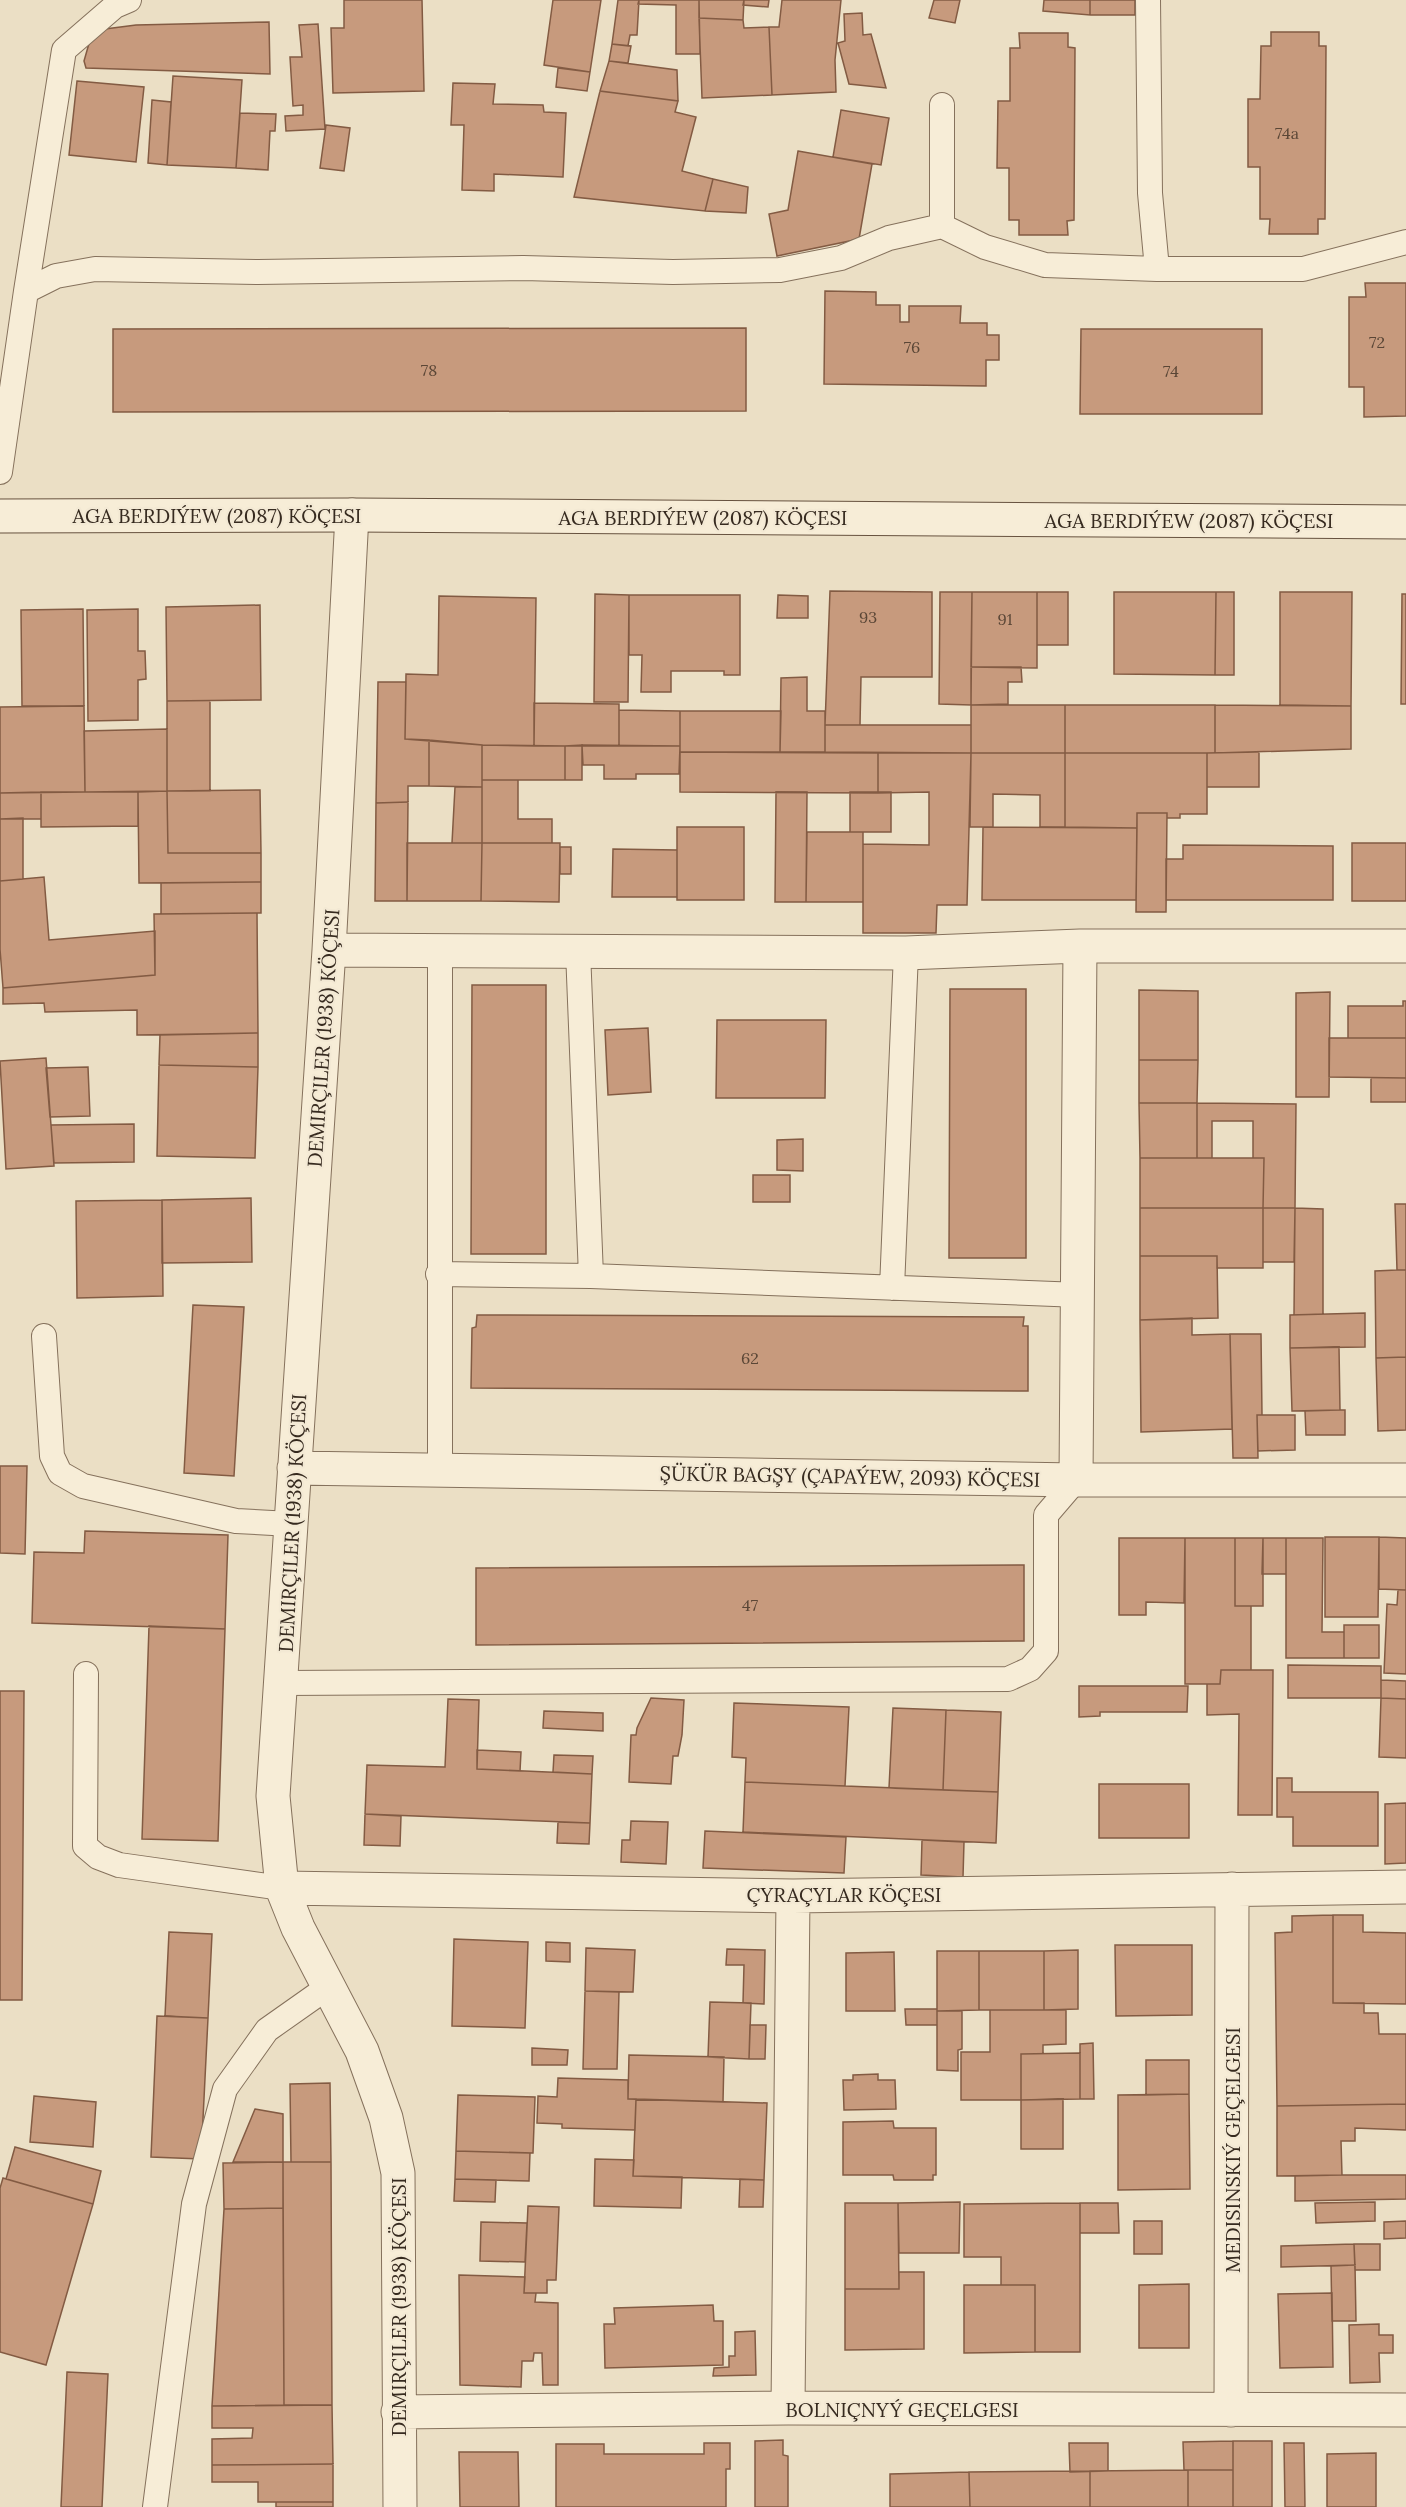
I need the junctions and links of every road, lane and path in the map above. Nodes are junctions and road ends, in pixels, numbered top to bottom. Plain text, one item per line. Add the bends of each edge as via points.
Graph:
1 (129, 0) edge
2 (1149, 0) edge
3 (942, 105) dead end
4 (942, 226) junction
5 (1406, 242) edge
6 (1157, 269) junction
7 (26, 291) junction
8 (0, 472) edge
9 (352, 515) junction
10 (0, 516) edge
11 (1406, 522) edge
12 (1080, 946) junction
13 (1406, 946) edge
14 (329, 950) junction
15 (440, 950) junction
16 (578, 951) junction
17 (906, 953) junction
18 (438, 1274) junction
19 (591, 1276) junction
20 (892, 1288) junction
21 (1080, 1295) junction
22 (44, 1336) dead end
23 (294, 1468) junction
24 (440, 1468) junction
25 (1076, 1480) junction
26 (1406, 1480) edge
27 (291, 1524) junction
28 (86, 1674) dead end
29 (282, 1683) junction
30 (1406, 1887) edge
31 (282, 1888) junction
32 (1232, 1890) junction
33 (794, 1896) junction
34 (328, 1987) junction
35 (788, 2408) junction
36 (1231, 2410) junction
37 (1406, 2410) edge
38 (399, 2412) junction
39 (155, 2507) edge
40 (400, 2507) edge

1 - 7 lane via 115,6 64,50
2 - 6 lane via 1150,193
3 - 4 lane
4 - 6 lane via 985,247 1045,265
4 - 7 lane via 889,238 841,258 780,270 95,269 56,276
5 - 6 lane via 1303,269
7 - 8 lane
9 - 10 street, AGA BERDIÝEW (2087) KÖÇESI
9 - 11 street, AGA BERDIÝEW (2087) KÖÇESI
9 - 14 street, DEMIRÇILER (1938) KÖÇESI
12 - 13 street
12 - 17 street
12 - 21 street
14 - 15 street
14 - 23 street, DEMIRÇILER (1938) KÖÇESI
15 - 16 street
15 - 18 lane
16 - 17 street
16 - 19 lane
17 - 20 lane
18 - 19 lane
18 - 24 lane
19 - 20 lane
20 - 21 lane
21 - 25 street
22 - 27 lane via 52,1456 60,1473 83,1486 147,1502 236,1521
23 - 24 street, ŞÜKÜR BAGŞY (ÇAPAÝEW, 2093) KÖÇESI
23 - 27 street, DEMIRÇILER (1938) KÖÇESI
24 - 25 street, ŞÜKÜR BAGŞY (ÇAPAÝEW, 2093) KÖÇESI
25 - 26 street, ŞÜKÜR BAGŞY (ÇAPAÝEW, 2093) KÖÇESI
25 - 29 lane via 1046,1515 1046,1651 1030,1669 1008,1678
27 - 29 street, DEMIRÇILER (1938) KÖÇESI
28 - 31 lane via 85,1845 98,1857 119,1864
29 - 31 street, DEMIRÇILER (1938) KÖÇESI via 273,1796
30 - 32 street, ÇYRAÇYLAR KÖÇESI
31 - 33 street, ÇYRAÇYLAR KÖÇESI
31 - 34 street, DEMIRÇILER (1938) KÖÇESI
32 - 33 street, ÇYRAÇYLAR KÖÇESI
32 - 36 street, MEDISINSKIÝ GEÇELGESI
33 - 35 street
34 - 38 street, DEMIRÇILER (1938) KÖÇESI via 362,2051 386,2118 398,2173
34 - 39 lane via 267,2030 225,2089 194,2204
35 - 36 street, BOLNIÇNYÝ GEÇELGESI
35 - 38 street, BOLNIÇNYÝ GEÇELGESI
36 - 37 street, BOLNIÇNYÝ GEÇELGESI
38 - 40 street, DEMIRÇILER (1938) KÖÇESI

